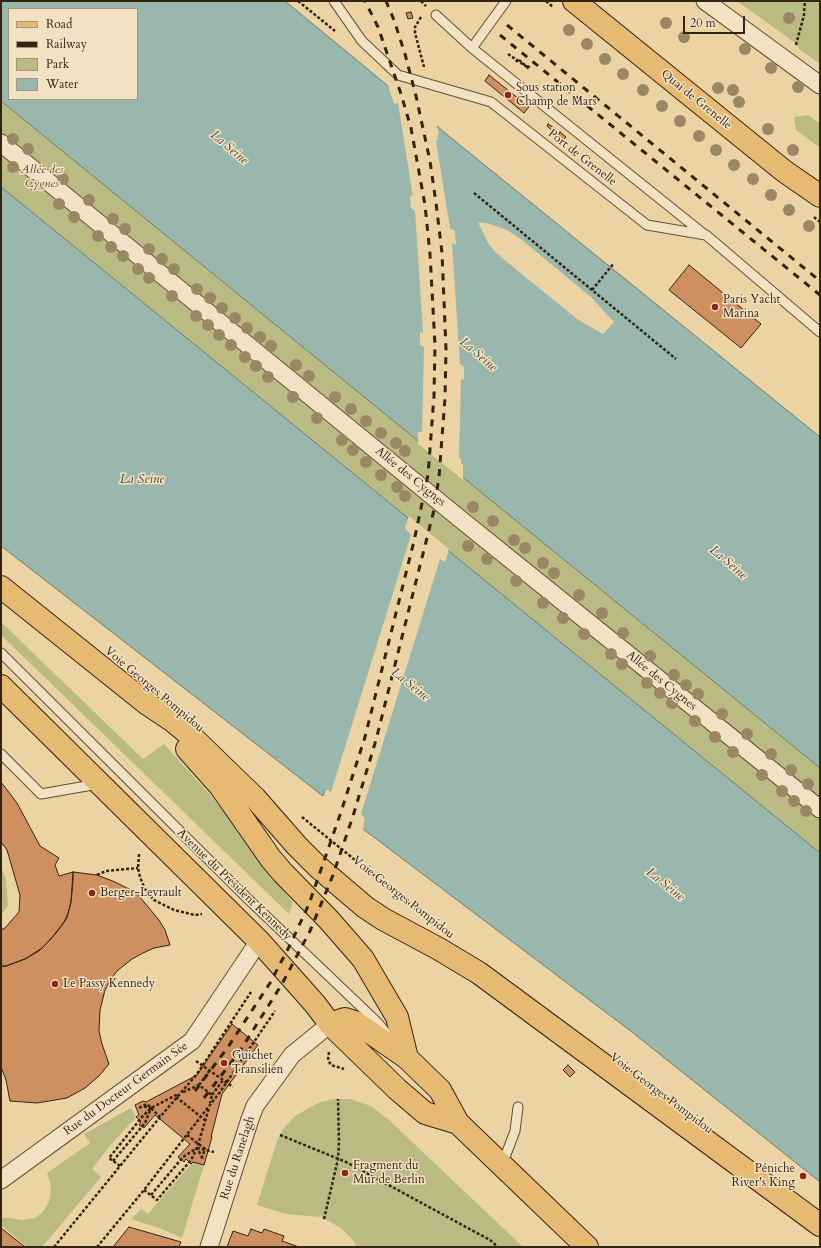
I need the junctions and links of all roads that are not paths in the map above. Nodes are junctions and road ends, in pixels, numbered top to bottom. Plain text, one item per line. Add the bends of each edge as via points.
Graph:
1 (334, 1) edge
2 (506, 1) edge
3 (574, 1) edge
4 (704, 1) edge
5 (436, 15) dead end
6 (472, 48) junction
7 (820, 85) edge
8 (1, 143) edge
9 (820, 196) edge
10 (706, 236) junction
11 (820, 332) edge
12 (1, 587) edge
13 (1, 653) edge
14 (1, 686) edge
15 (146, 703) junction
16 (1, 754) edge
17 (101, 784) junction
18 (820, 809) edge
19 (259, 941) junction
20 (330, 1024) junction
21 (407, 1058) junction
22 (518, 1107) dead end
23 (458, 1122) junction
24 (502, 1165) junction
25 (1, 1180) edge
26 (820, 1225) edge
27 (209, 1247) edge
28 (587, 1247) edge

1 - 10 lane, Port de Grenelle via 362,41 398,75 491,102 647,225
2 - 6 lane
3 - 9 main road, Quai de Grenelle via 784,171
4 - 7 street
5 - 6 lane
6 - 10 lane
8 - 18 street, Allée des Cygnes
10 - 11 lane, Port de Grenelle
12 - 15 main road, Voie Georges Pompidou
13 - 21 lane, Avenue du Président Kennedy via 247,898 377,1022
14 - 17 main road, Avenue du Président Kennedy
15 - 21 main road via 220,786 271,859 363,958 397,1016
15 - 26 main road, Voie Georges Pompidou via 173,721 213,756 318,867 365,907 479,973
16 - 17 lane via 41,794
17 - 19 main road, Avenue du Président Kennedy
19 - 20 main road, Avenue du Président Kennedy
19 - 25 street, Rue du Docteur Germain Sée via 192,1041
20 - 21 main road via 345,1019 355,1022
20 - 23 main road, Avenue du Président Kennedy via 425,1113
20 - 27 street, Rue du Ranelagh via 292,1055 255,1106
21 - 23 main road, Avenue du Président Kennedy via 440,1090
22 - 24 lane via 515,1131
23 - 24 main road, Avenue du Président Kennedy
24 - 28 main road, Avenue du Président Kennedy

